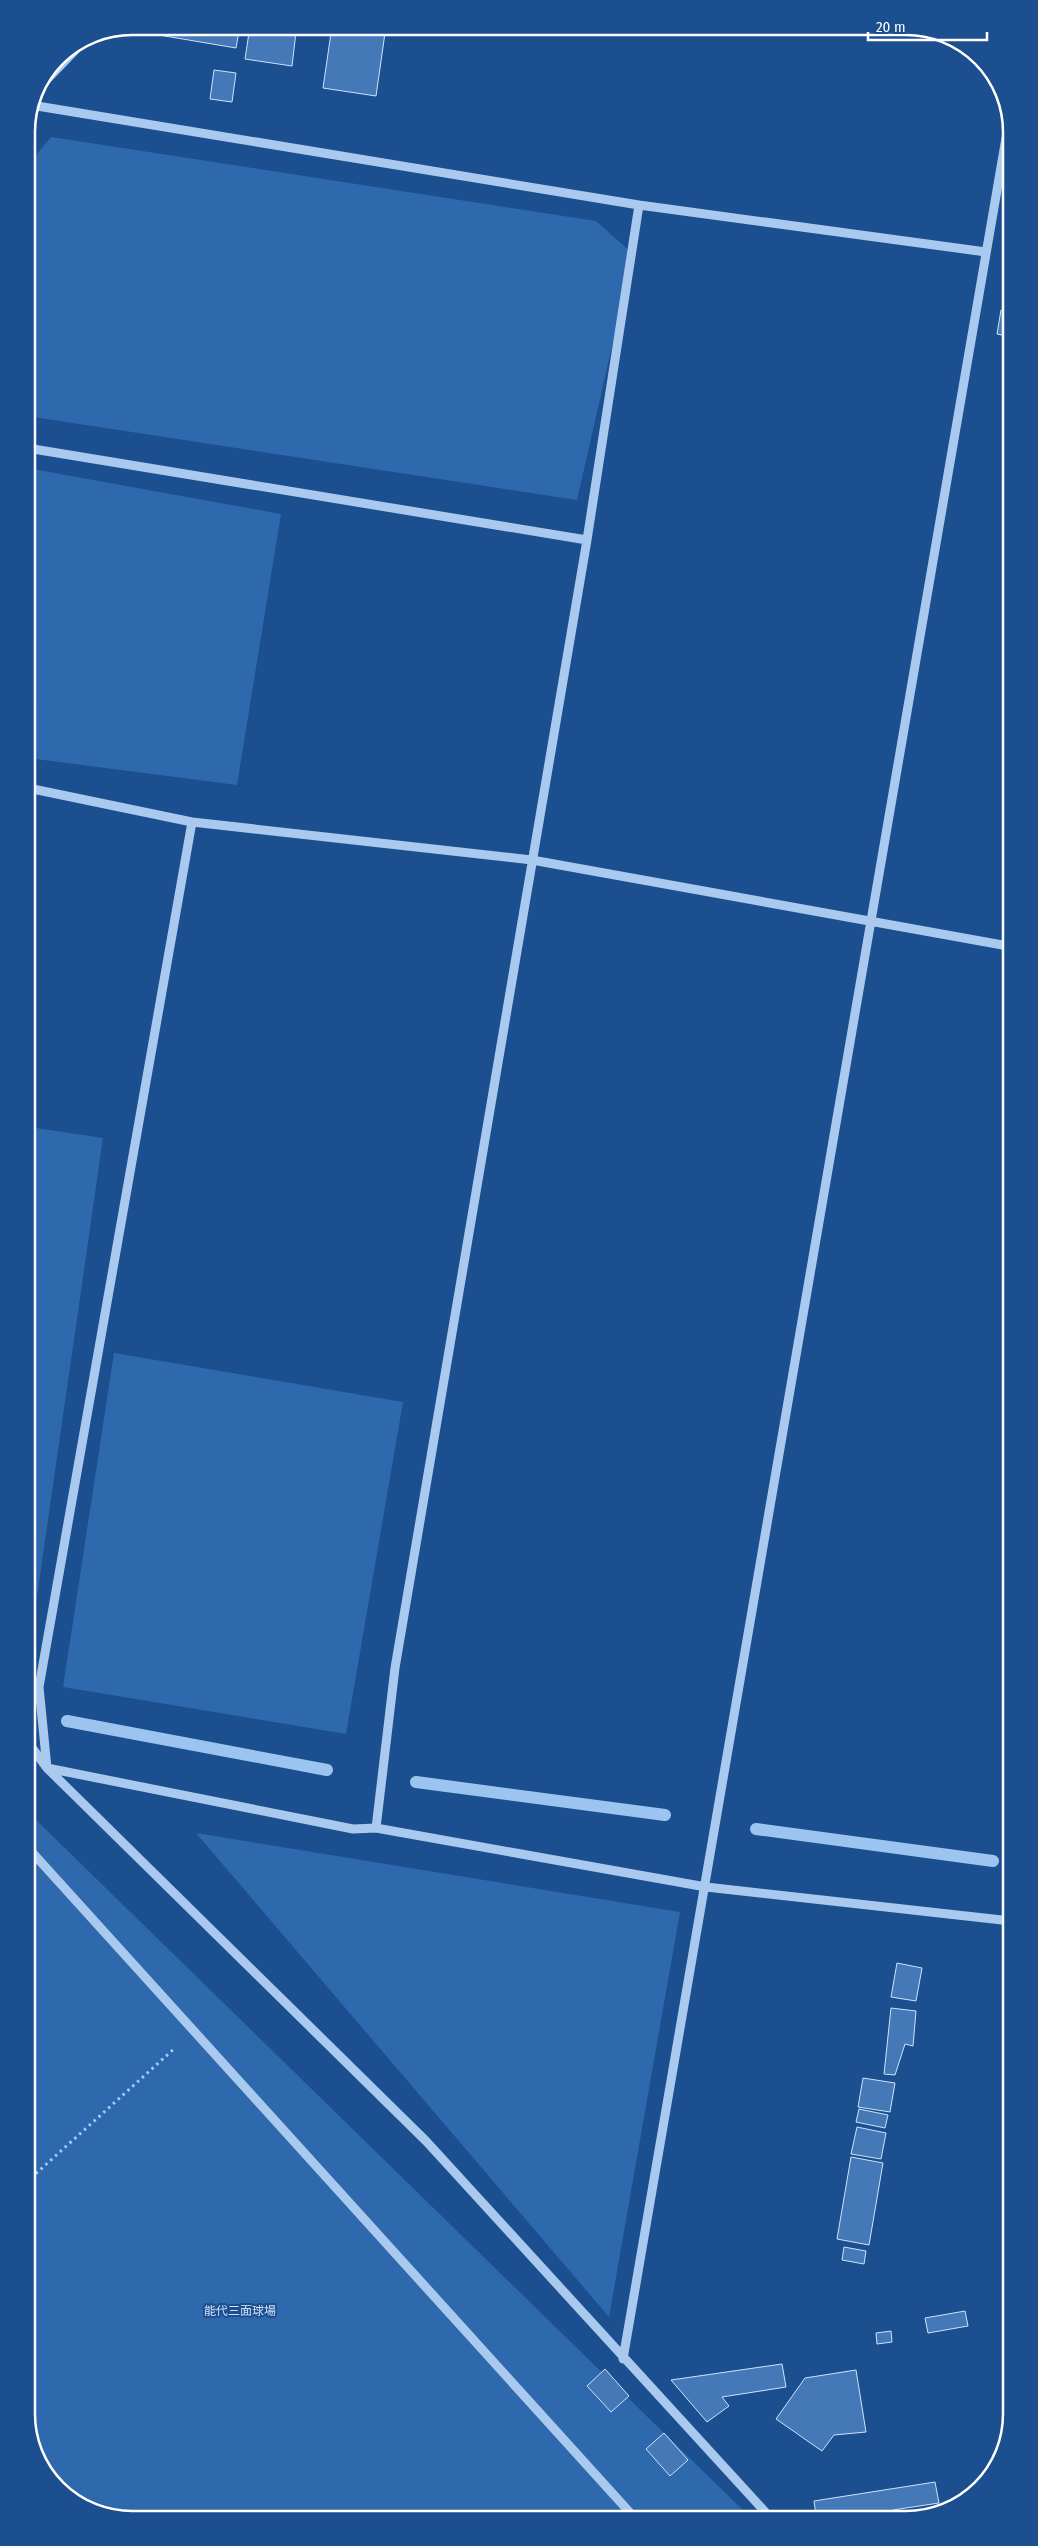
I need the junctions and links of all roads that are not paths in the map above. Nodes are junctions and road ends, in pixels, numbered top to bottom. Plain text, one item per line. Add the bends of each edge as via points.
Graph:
1 (38, 106) edge
2 (1003, 155) edge
3 (639, 205) junction
4 (986, 252) junction
5 (35, 449) edge
6 (587, 540) junction
7 (35, 789) edge
8 (192, 822) junction
9 (532, 860) junction
10 (869, 922) junction
11 (1003, 945) edge
12 (35, 1752) edge
13 (47, 1768) junction
14 (376, 1828) junction
15 (35, 1856) edge
16 (706, 1887) junction
17 (1003, 1920) edge
18 (623, 2358) junction
19 (628, 2511) edge
20 (764, 2511) edge

1 - 3 street
2 - 4 street
3 - 4 street
3 - 6 street
4 - 10 street
5 - 6 street
6 - 9 street
7 - 8 street
8 - 9 street
8 - 13 street via 39,1687
9 - 10 street
9 - 14 street via 396,1668
10 - 11 street
10 - 16 street
12 - 13 street
13 - 14 street via 353,1830
13 - 18 street via 426,2141
14 - 16 street
15 - 19 street
16 - 17 street
16 - 18 street
18 - 20 street

